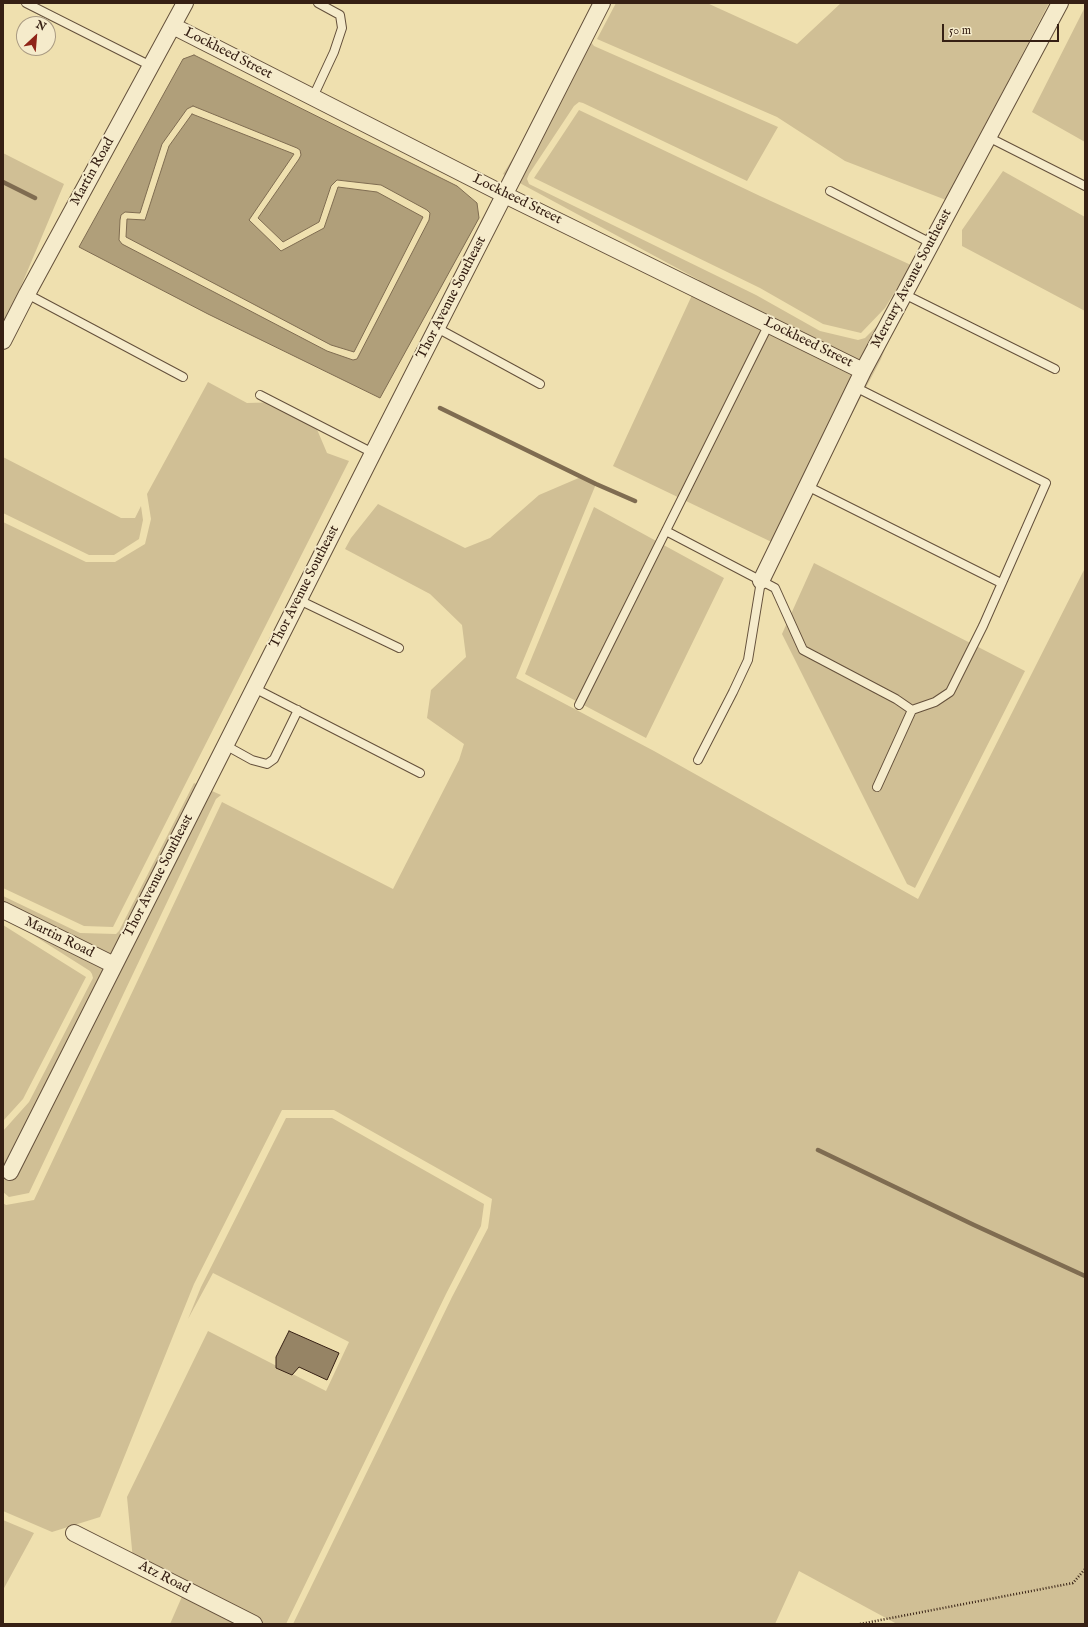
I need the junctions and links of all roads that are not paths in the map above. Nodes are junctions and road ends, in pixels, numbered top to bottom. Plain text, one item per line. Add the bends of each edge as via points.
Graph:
1 (26, 3) edge
2 (185, 3) edge
3 (318, 3) edge
4 (602, 3) edge
5 (1060, 3) edge
6 (173, 26) junction
7 (151, 66) junction
8 (313, 97) junction
9 (988, 137) junction
10 (1085, 186) edge
11 (830, 191) dead end
12 (505, 194) junction
13 (931, 243) junction
14 (26, 294) junction
15 (904, 294) junction
16 (769, 324) junction
17 (437, 328) junction
18 (3, 341) edge
19 (1055, 369) dead end
20 (863, 371) junction
21 (183, 377) dead end
22 (540, 384) dead end
23 (855, 387) junction
24 (260, 395) dead end
25 (373, 453) junction
26 (807, 486) junction
27 (666, 531) junction
28 (761, 581) junction
29 (1001, 583) junction
30 (299, 600) junction
31 (399, 648) dead end
32 (254, 688) junction
33 (579, 705) dead end
34 (298, 710) junction
35 (912, 710) junction
36 (226, 746) junction
37 (698, 760) dead end
38 (420, 774) dead end
39 (877, 787) dead end
40 (3, 910) edge
41 (114, 965) junction
42 (10, 1172) dead end
43 (74, 1533) dead end
44 (254, 1624) edge

1 - 7 lane
2 - 6 street, Martin Road
3 - 8 lane via 340,15 342,28
4 - 12 street, Thor Avenue Southeast
5 - 9 street, Mercury Avenue Southeast
6 - 7 street, Martin Road
6 - 8 street, Lockheed Street
7 - 14 street, Martin Road
8 - 12 street, Lockheed Street
9 - 10 lane
9 - 13 street, Mercury Avenue Southeast
11 - 13 lane
12 - 16 street, Lockheed Street
12 - 17 street, Thor Avenue Southeast
13 - 15 street, Mercury Avenue Southeast
14 - 18 street, Martin Road
14 - 21 lane
15 - 19 lane
15 - 20 street, Mercury Avenue Southeast
16 - 20 street, Lockheed Street
16 - 27 lane
17 - 22 lane
17 - 25 street, Thor Avenue Southeast
20 - 23 street, Mercury Avenue Southeast
23 - 26 street, Mercury Avenue Southeast
23 - 29 lane via 1046,483
24 - 25 lane
25 - 30 street, Thor Avenue Southeast
26 - 28 street, Mercury Avenue Southeast
26 - 29 lane
27 - 28 lane
27 - 33 lane
28 - 35 lane via 775,588 803,650
28 - 37 lane via 748,660
29 - 35 lane via 950,692 935,702
30 - 31 lane
30 - 32 street, Thor Avenue Southeast
32 - 34 lane
32 - 36 street, Thor Avenue Southeast
34 - 36 lane via 274,759 267,764 252,760
34 - 38 lane
35 - 39 lane
36 - 41 street, Thor Avenue Southeast
40 - 41 street, Martin Road
41 - 42 street, Thor Avenue Southeast
43 - 44 street, Atz Road

